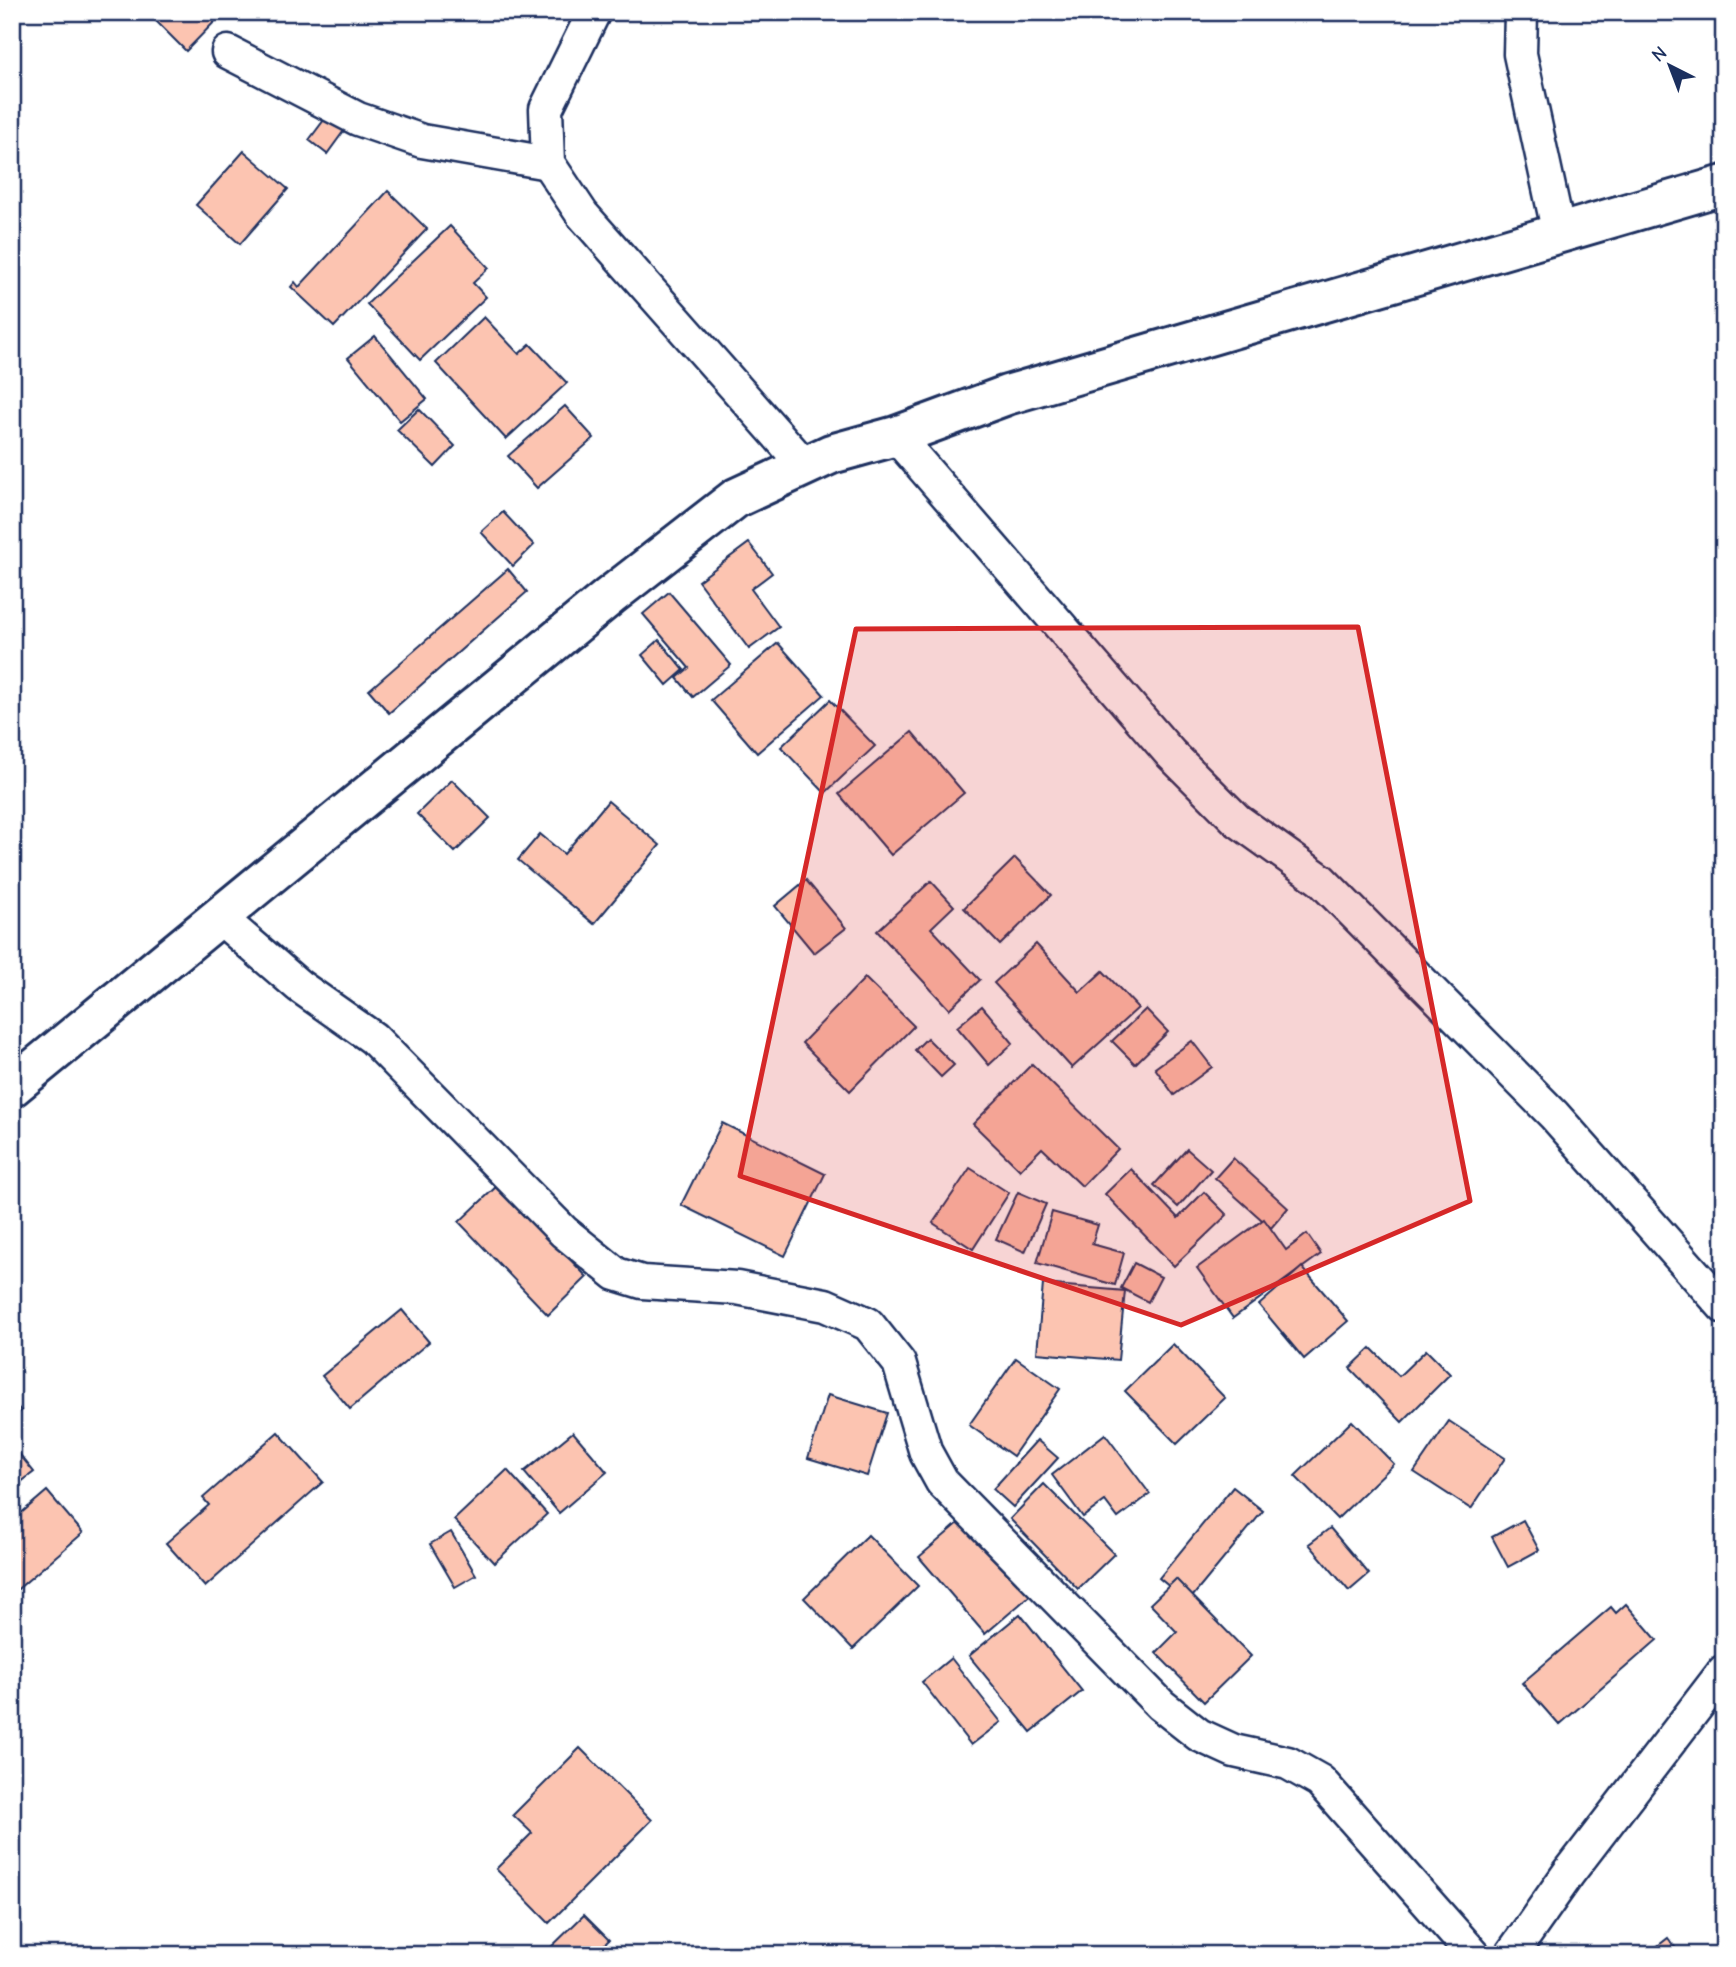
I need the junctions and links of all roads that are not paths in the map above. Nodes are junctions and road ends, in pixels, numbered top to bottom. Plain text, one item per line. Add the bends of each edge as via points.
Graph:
1 (594, 12) edge
2 (1521, 12) edge
3 (228, 52) dead end
4 (548, 163) junction
5 (1724, 185) edge
6 (1559, 234) junction
7 (896, 436) junction
8 (805, 466) junction
9 (219, 917) junction
10 (12, 1087) edge
11 (1724, 1307) edge
12 (1724, 1671) edge
13 (1474, 1955) edge
14 (1511, 1955) edge

1 - 4 street via 546,109
2 - 6 street via 1520,54
3 - 4 street via 358,119 422,141
4 - 8 street via 582,214
5 - 6 street
6 - 7 street via 1007,395
7 - 8 street
7 - 11 street via 1170,753 1237,820 1321,880 1554,1115
8 - 9 street via 736,498
9 - 10 street
9 - 13 street via 299,986 373,1038 564,1232 616,1274 642,1282 737,1288 825,1305 868,1324 900,1363 926,1453 942,1482 1161,1705 1199,1735 1234,1751 1288,1763 1320,1781
12 - 14 street

